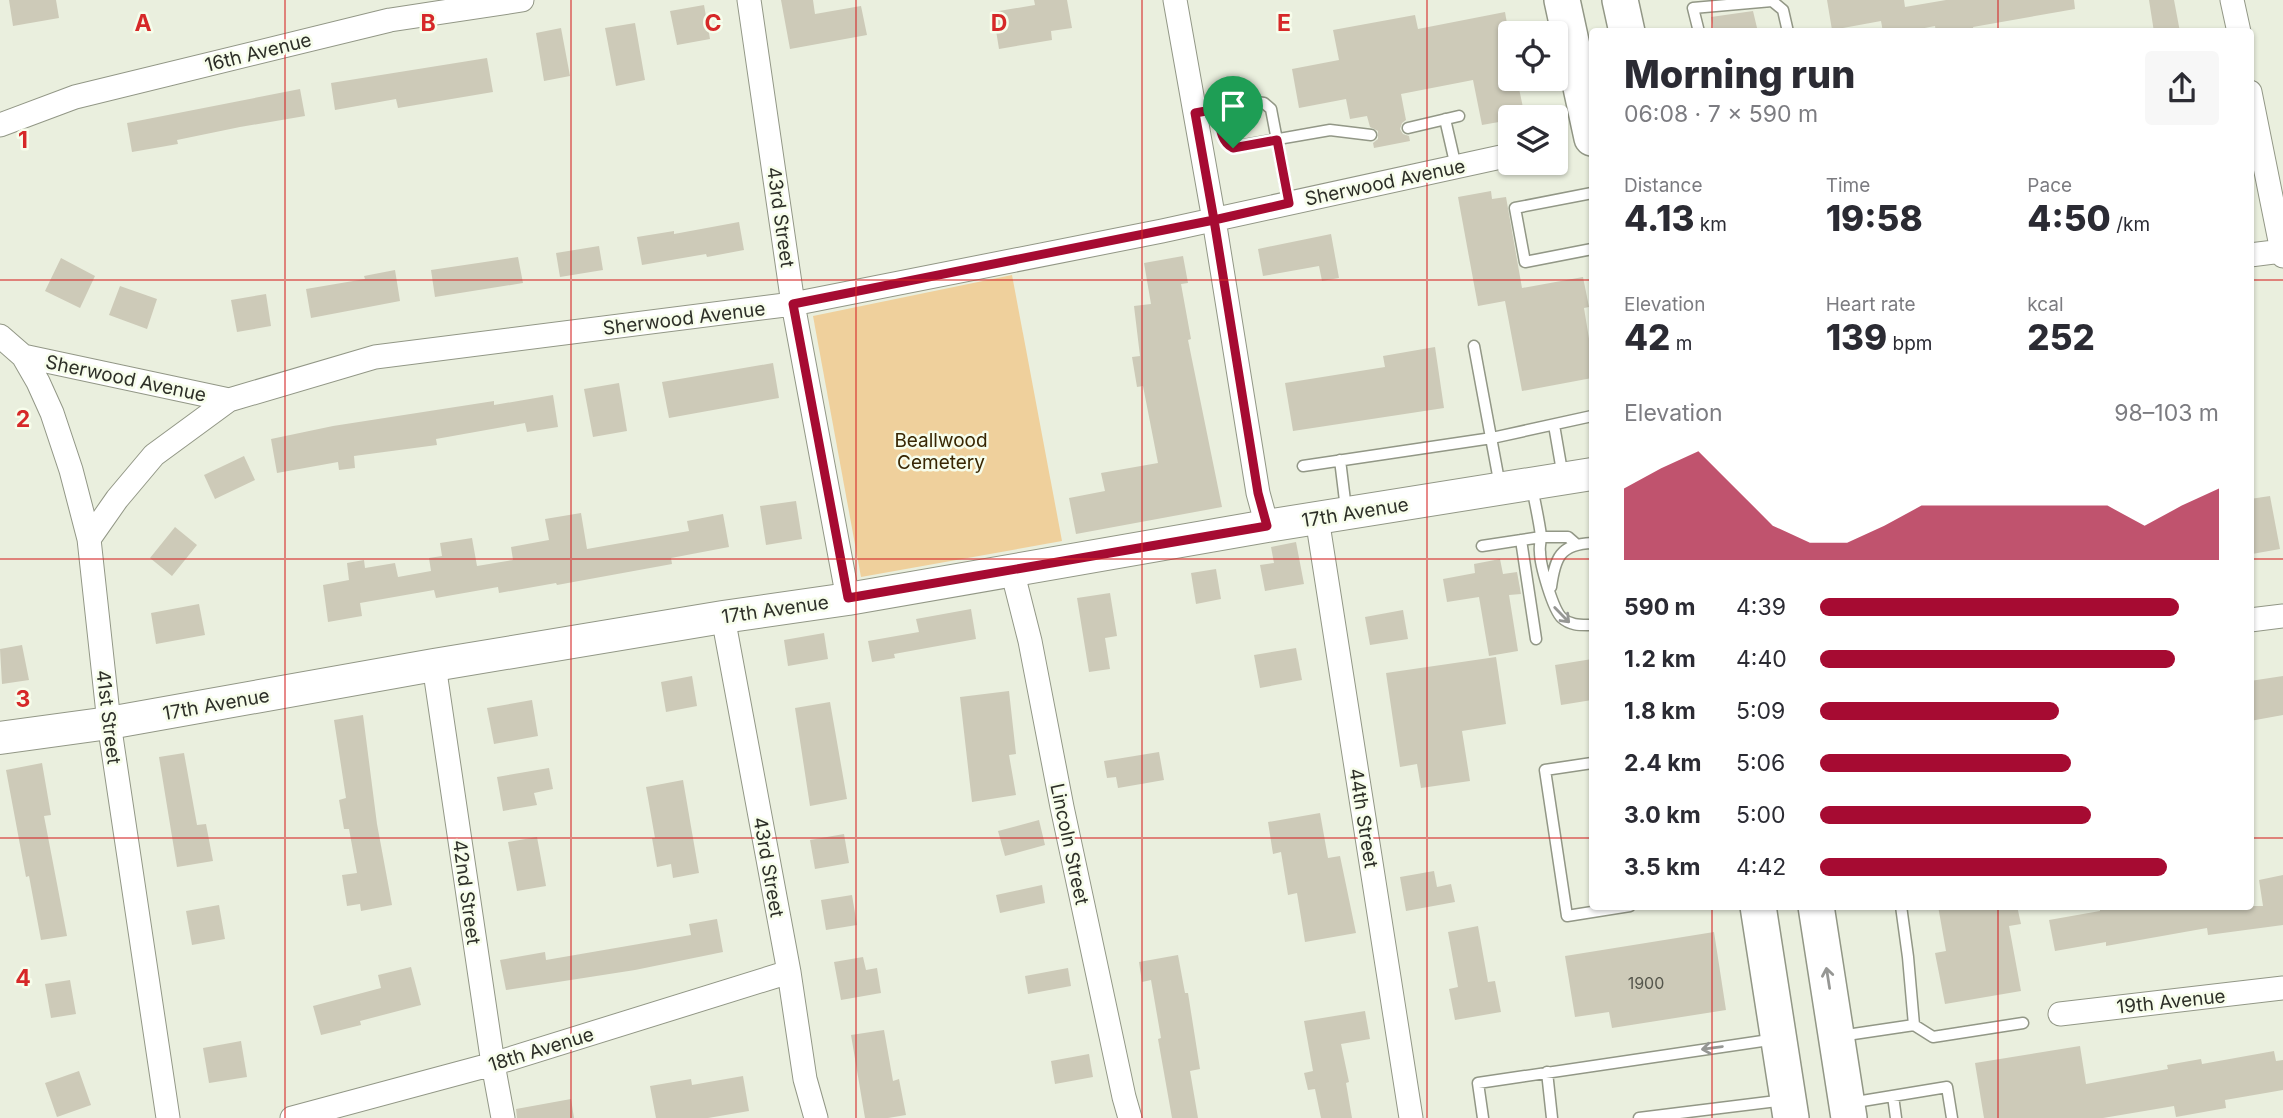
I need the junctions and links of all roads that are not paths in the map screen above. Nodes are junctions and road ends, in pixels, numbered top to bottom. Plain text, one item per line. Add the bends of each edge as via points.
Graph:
1 (522, 0) edge
2 (749, 0) edge
3 (1175, 0) edge
4 (1562, 0) edge
5 (1620, 0) edge
6 (2232, 0) edge
7 (1626, 28) edge
8 (1698, 28) edge
9 (1787, 28) edge
10 (2237, 28) edge
11 (1206, 111) junction
12 (2254, 112) edge
13 (1459, 116) dead end
14 (1446, 120) junction
15 (1589, 124) edge
16 (0, 125) edge
17 (1408, 128) dead end
18 (1371, 135) dead end
19 (1277, 140) junction
20 (1498, 158) edge
21 (1456, 167) junction
22 (1589, 194) edge
23 (1289, 203) junction
24 (1214, 220) junction
25 (1589, 252) edge
26 (2283, 253) edge
27 (2254, 255) edge
28 (793, 304) junction
29 (0, 335) edge
30 (1474, 346) dead end
31 (23, 356) junction
32 (229, 400) junction
33 (1589, 417) edge
34 (1554, 425) junction
35 (1492, 438) junction
36 (1339, 460) junction
37 (1303, 466) dead end
38 (1578, 476) edge
39 (1531, 484) junction
40 (1500, 488) junction
41 (1332, 516) junction
42 (1267, 526) junction
43 (1541, 537) junction
44 (89, 539) junction
45 (1521, 540) junction
46 (1589, 543) edge
47 (1576, 544) junction
48 (1482, 546) dead end
49 (1012, 570) junction
50 (1550, 590) junction
51 (848, 598) junction
52 (2283, 616) edge
53 (723, 617) junction
54 (2254, 620) edge
55 (1589, 625) edge
56 (1536, 639) dead end
57 (434, 665) junction
58 (109, 723) junction
59 (0, 738) edge
60 (1589, 763) edge
61 (1605, 910) edge
62 (1759, 910) edge
63 (1817, 910) edge
64 (1902, 910) edge
65 (789, 972) junction
66 (2283, 988) edge
67 (2060, 1014) dead end
68 (2023, 1023) dead end
69 (1914, 1025) junction
70 (1838, 1036) junction
71 (1779, 1038) junction
72 (493, 1064) junction
73 (1547, 1072) junction
74 (1893, 1096) junction
75 (1790, 1109) edge
76 (1848, 1111) edge
77 (168, 1118) edge
78 (292, 1118) edge
79 (503, 1118) edge
80 (816, 1118) edge
81 (1130, 1118) edge
82 (1411, 1118) edge
83 (1483, 1118) edge
84 (1552, 1118) edge
85 (1639, 1118) edge
86 (1896, 1118) edge
87 (1952, 1118) edge

1 - 16 street, 16th Avenue via 377,23 75,97
2 - 28 street, 43rd Street
3 - 11 street
4 - 15 main road
5 - 7 main road
6 - 10 street
8 - 9 lane via 1693,8 1772,1 1783,10
11 - 19 lane via 1233,148
11 - 19 lane via 1264,103 1271,109
11 - 24 street
12 - 26 street
13 - 14 lane
14 - 17 lane
14 - 21 lane
18 - 19 lane via 1330,130
19 - 23 lane
20 - 21 street, Sherwood Avenue
21 - 23 street, Sherwood Avenue
22 - 25 lane via 1515,208 1525,262
23 - 24 street, Sherwood Avenue
24 - 28 street, Sherwood Avenue
24 - 42 street
26 - 27 street
28 - 32 street, Sherwood Avenue via 375,357
28 - 51 street, 43rd Street
29 - 31 street, 41st Street
30 - 35 lane
31 - 32 street, Sherwood Avenue
31 - 44 street, 41st Street via 52,413
32 - 44 street, Sherwood Avenue via 154,456
33 - 34 lane
34 - 35 lane
34 - 38 lane
35 - 36 lane
35 - 40 lane
36 - 37 lane
36 - 41 lane
38 - 39 street, 17th Avenue
39 - 40 street, 17th Avenue
39 - 43 lane
40 - 41 street, 17th Avenue
41 - 42 street, 17th Avenue
41 - 82 street, 44th Street
42 - 49 street, 17th Avenue
43 - 45 lane
43 - 47 lane via 1568,537
43 - 50 lane via 1539,551
44 - 58 street, 41st Street
45 - 48 lane
45 - 56 lane
46 - 47 lane
47 - 50 lane via 1556,560
49 - 51 street, 17th Avenue
49 - 81 street, Lincoln Street
50 -> 55 lane via 1561,617 1572,624
51 - 53 street, 17th Avenue
52 - 54 street
53 - 57 street, 17th Avenue
53 - 65 street, 43rd Street
57 - 58 street, 17th Avenue
57 - 72 street, 42nd Street
58 - 59 street, 17th Avenue
58 - 77 street, 41st Street
60 - 61 lane via 1545,770 1567,916
62 - 71 main road
70 -> 63 main road
64 - 69 lane
65 - 72 street, 18th Avenue
65 - 80 street, 43rd Street via 805,1079
66 - 67 street, 19th Avenue
68 - 69 lane via 1933,1037
69 - 70 lane
70 - 76 main road
71 -> 73 lane
71 - 75 main road
72 - 78 street, 18th Avenue
72 - 79 street, 42nd Street
73 - 83 lane via 1478,1083
73 - 84 lane
74 - 76 lane
74 - 86 lane
74 - 87 lane via 1947,1087
75 - 85 lane

